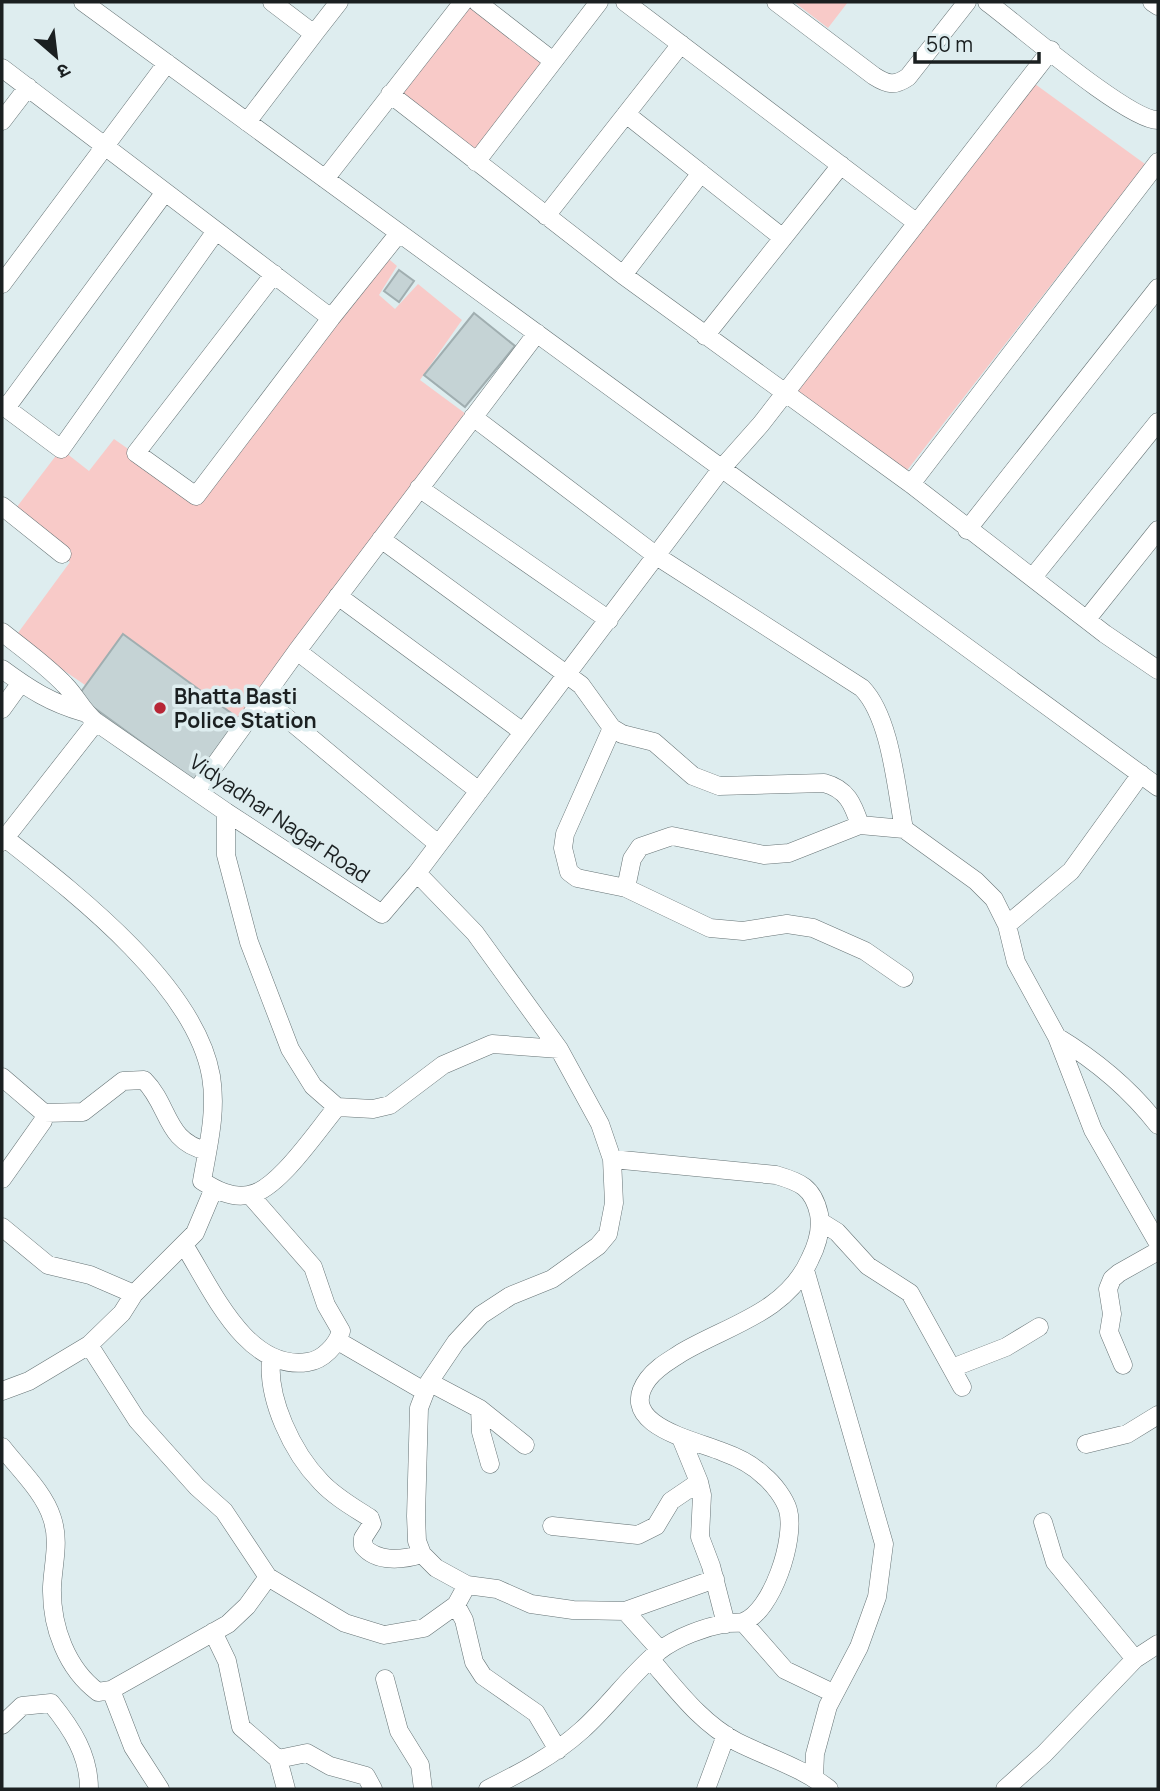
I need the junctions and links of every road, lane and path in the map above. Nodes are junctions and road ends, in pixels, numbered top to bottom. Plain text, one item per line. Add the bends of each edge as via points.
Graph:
1 (272, 2) edge
2 (339, 2) edge
3 (463, 2) edge
4 (477, 2) edge
5 (599, 2) edge
6 (625, 2) edge
7 (776, 2) edge
8 (967, 2) edge
9 (988, 2) edge
10 (1152, 2) edge
11 (88, 3) edge
12 (1158, 6) edge
13 (314, 34) junction
14 (681, 44) junction
15 (1051, 50) junction
16 (553, 61) junction
17 (167, 63) junction
18 (2, 68) edge
19 (28, 88) junction
20 (390, 94) junction
21 (626, 114) junction
22 (1158, 120) edge
23 (2, 121) edge
24 (247, 122) junction
25 (105, 146) junction
26 (476, 162) junction
27 (1158, 162) edge
28 (841, 165) junction
29 (701, 173) junction
30 (325, 178) junction
31 (165, 192) junction
32 (546, 216) junction
33 (917, 223) junction
34 (216, 230) junction
35 (399, 233) junction
36 (783, 238) junction
37 (274, 274) junction
38 (623, 275) junction
39 (2, 284) edge
40 (1158, 288) edge
41 (331, 318) junction
42 (537, 333) junction
43 (705, 336) junction
44 (784, 395) junction
45 (4, 407) edge
46 (473, 417) junction
47 (1158, 422) edge
48 (722, 468) junction
49 (911, 484) junction
50 (419, 488) junction
51 (2, 506) edge
52 (967, 530) junction
53 (1158, 530) edge
54 (381, 539) junction
55 (62, 554) dead end
56 (658, 557) junction
57 (1033, 578) junction
58 (338, 596) junction
59 (609, 620) junction
60 (1087, 620) junction
61 (2, 632) edge
62 (297, 651) junction
63 (2, 669) edge
64 (1158, 670) edge
65 (567, 675) junction
66 (20, 684) junction
67 (264, 699) junction
68 (2, 709) edge
69 (90, 717) junction
70 (612, 728) junction
71 (523, 732) junction
72 (1140, 774) junction
73 (1158, 787) edge
74 (197, 790) junction
75 (479, 790) junction
76 (226, 812) junction
77 (860, 825) junction
78 (904, 829) junction
79 (3, 840) edge
80 (438, 844) junction
81 (417, 873) junction
82 (626, 888) junction
83 (1007, 925) junction
84 (904, 978) dead end
85 (1057, 1037) junction
86 (559, 1049) junction
87 (2, 1077) edge
88 (337, 1107) junction
89 (44, 1113) junction
90 (1158, 1125) edge
91 (207, 1151) junction
92 (612, 1159) junction
93 (2, 1179) edge
94 (214, 1188) junction
95 (250, 1195) junction
96 (821, 1222) junction
97 (3, 1231) edge
98 (1158, 1243) edge
99 (184, 1245) junction
100 (1158, 1251) edge
101 (806, 1270) junction
102 (134, 1294) junction
103 (1038, 1326) dead end
104 (338, 1341) junction
105 (89, 1345) junction
106 (271, 1358) junction
107 (1123, 1365) dead end
108 (951, 1368) junction
109 (426, 1386) junction
110 (962, 1387) dead end
111 (2, 1391) edge
112 (480, 1409) junction
113 (1158, 1415) edge
114 (681, 1438) junction
115 (1086, 1444) dead end
116 (525, 1445) dead end
117 (2, 1447) edge
118 (490, 1464) dead end
119 (699, 1482) junction
120 (1043, 1522) dead end
121 (552, 1526) dead end
122 (422, 1554) junction
123 (268, 1577) junction
124 (715, 1579) junction
125 (467, 1585) junction
126 (456, 1605) junction
127 (625, 1611) junction
128 (734, 1623) junction
129 (213, 1632) junction
130 (1158, 1644) edge
131 (655, 1655) junction
132 (1135, 1659) junction
133 (385, 1679) dead end
134 (111, 1690) junction
135 (833, 1693) junction
136 (2, 1726) edge
137 (726, 1735) junction
138 (558, 1750) junction
139 (278, 1759) junction
140 (814, 1777) junction
141 (89, 1789) edge
142 (160, 1789) edge
143 (286, 1789) edge
144 (373, 1789) edge
145 (423, 1789) edge
146 (488, 1789) edge
147 (706, 1789) edge
148 (829, 1789) edge
149 (1005, 1789) edge

1 - 13 street
2 - 13 street
3 - 20 street
4 - 16 street
5 - 16 street
6 - 14 street
7 - 8 street via 874,76 898,85
9 - 15 street
10 - 12 street
11 - 17 street
13 - 24 street
14 - 21 street
14 - 28 street
15 - 22 street via 1114,101 1148,120
15 - 33 street
16 - 26 street
17 - 24 street
17 - 25 street
18 - 19 street
19 - 23 street
19 - 25 street
20 - 26 street
20 - 30 street
21 - 29 street
21 - 32 street
24 - 30 street
25 - 31 street
25 - 39 street
26 - 32 street
27 - 49 street
28 - 33 street
28 - 36 street
29 - 36 street
29 - 38 street
30 - 35 street
31 - 34 street
31 - 45 street
32 - 38 street
33 - 44 street
34 - 37 street
34 - 45 street via 61,449
35 - 41 street
35 - 42 street
36 - 43 street
37 - 41 street
37 - 41 street via 136,453 196,496
38 - 43 street
40 - 52 street
42 - 46 street
42 - 48 street
43 - 44 street
44 - 48 street
44 - 49 street
46 - 50 street
46 - 56 street
47 - 57 street
48 - 56 street
48 - 72 street
49 - 52 street
50 - 54 street
50 - 59 street
51 - 55 street
52 - 57 street
53 - 60 street
54 - 58 street
54 - 65 street
56 - 59 street
56 - 78 street via 873,699
57 - 60 street
58 - 62 street
58 - 71 street
59 - 65 street
60 - 64 street
61 - 69 street, Vidyadhar Nagar Road via 68,687
62 - 67 street
62 - 75 street
63 - 66 street, Vidyadhar Nagar Road
65 - 70 street via 581,685
65 - 71 street
66 - 68 street
66 - 69 street, Vidyadhar Nagar Road via 54,704
67 - 74 street
67 - 80 street
69 - 74 street, Vidyadhar Nagar Road
69 - 79 street
70 - 77 street via 654,742 693,776 719,786 837,786 854,805
70 - 82 street via 571,815 563,848 569,872 577,878
71 - 75 street
72 - 73 street
72 - 83 street via 1071,870
74 - 76 street, Vidyadhar Nagar Road
75 - 80 street
76 - 81 street, Vidyadhar Nagar Road via 382,914
76 - 88 street via 226,855 249,942 290,1049 313,1086
77 - 78 street
77 - 82 street via 789,853 764,855 672,836 640,848 632,859
78 - 83 street via 976,881 994,899
79 - 91 street via 48,872 164,980 190,1021 211,1075 213,1129
80 - 81 street
81 - 86 street via 475,933
82 - 84 street via 710,928 743,931 787,924 813,928 865,951
83 - 85 street via 1016,962
85 - 90 street via 1083,1053
85 - 98 street via 1093,1130
86 - 88 street via 492,1044 443,1065 390,1105
86 - 92 street via 600,1124
87 - 89 street
88 - 95 street via 282,1173
89 - 91 street via 83,1112 123,1081 144,1080 180,1138 192,1148
89 - 93 street
91 - 94 street via 202,1181
92 - 96 street via 776,1175 801,1182 816,1200
92 - 109 street via 614,1203 608,1234 583,1259 481,1315
94 - 95 street via 223,1194
94 - 99 street via 195,1233
95 - 104 street via 313,1267 326,1306 341,1331
96 - 101 street
96 - 108 street via 869,1266 910,1293
97 - 102 street via 48,1265 90,1275
99 - 102 street
99 - 106 street via 227,1319
100 - 107 street via 1119,1273 1108,1289 1112,1314 1108,1332
101 - 114 street via 785,1297 698,1343 656,1369 646,1381 640,1407 648,1418
101 - 135 street via 884,1544 883,1572 868,1624
102 - 105 street
103 - 108 street via 1006,1347
104 - 106 street via 313,1362 290,1365
104 - 109 street
105 - 111 street via 29,1381
105 - 123 street via 137,1420 223,1511
106 - 122 street via 269,1380 296,1447 320,1482 370,1518 363,1546 398,1560
108 - 110 street
109 - 112 street
109 - 122 street via 419,1408 416,1516
112 - 116 street
112 - 118 street
113 - 115 street via 1128,1434
114 - 119 street
114 - 128 street via 722,1451 764,1475 788,1509 790,1524 772,1589 760,1611
117 - 134 street via 52,1517 57,1543 54,1625 64,1651 89,1685 99,1692
119 - 121 street via 671,1501 656,1526 638,1535
119 - 124 street via 700,1537
120 - 132 street via 1055,1562
122 - 125 street via 436,1568
123 - 126 street via 345,1623 384,1635 424,1628
123 - 129 street via 247,1606
124 - 127 street
124 - 128 street
125 - 126 street
125 - 127 street via 497,1589 531,1604
126 - 138 street via 483,1676 536,1713
127 - 131 street
128 - 131 street via 684,1637
128 - 135 street via 785,1670
129 - 134 street
129 - 139 street via 227,1661 241,1727
130 - 132 street
131 - 137 street via 706,1722
131 - 138 street
132 - 149 street
133 - 145 street via 400,1731 420,1765
134 - 142 street via 133,1747
135 - 140 street via 815,1754
136 - 141 street via 22,1706 51,1703 75,1736 89,1768
137 - 140 street
137 - 147 street
138 - 146 street
139 - 143 street
139 - 144 street via 307,1753 330,1766 366,1776
140 - 148 street

